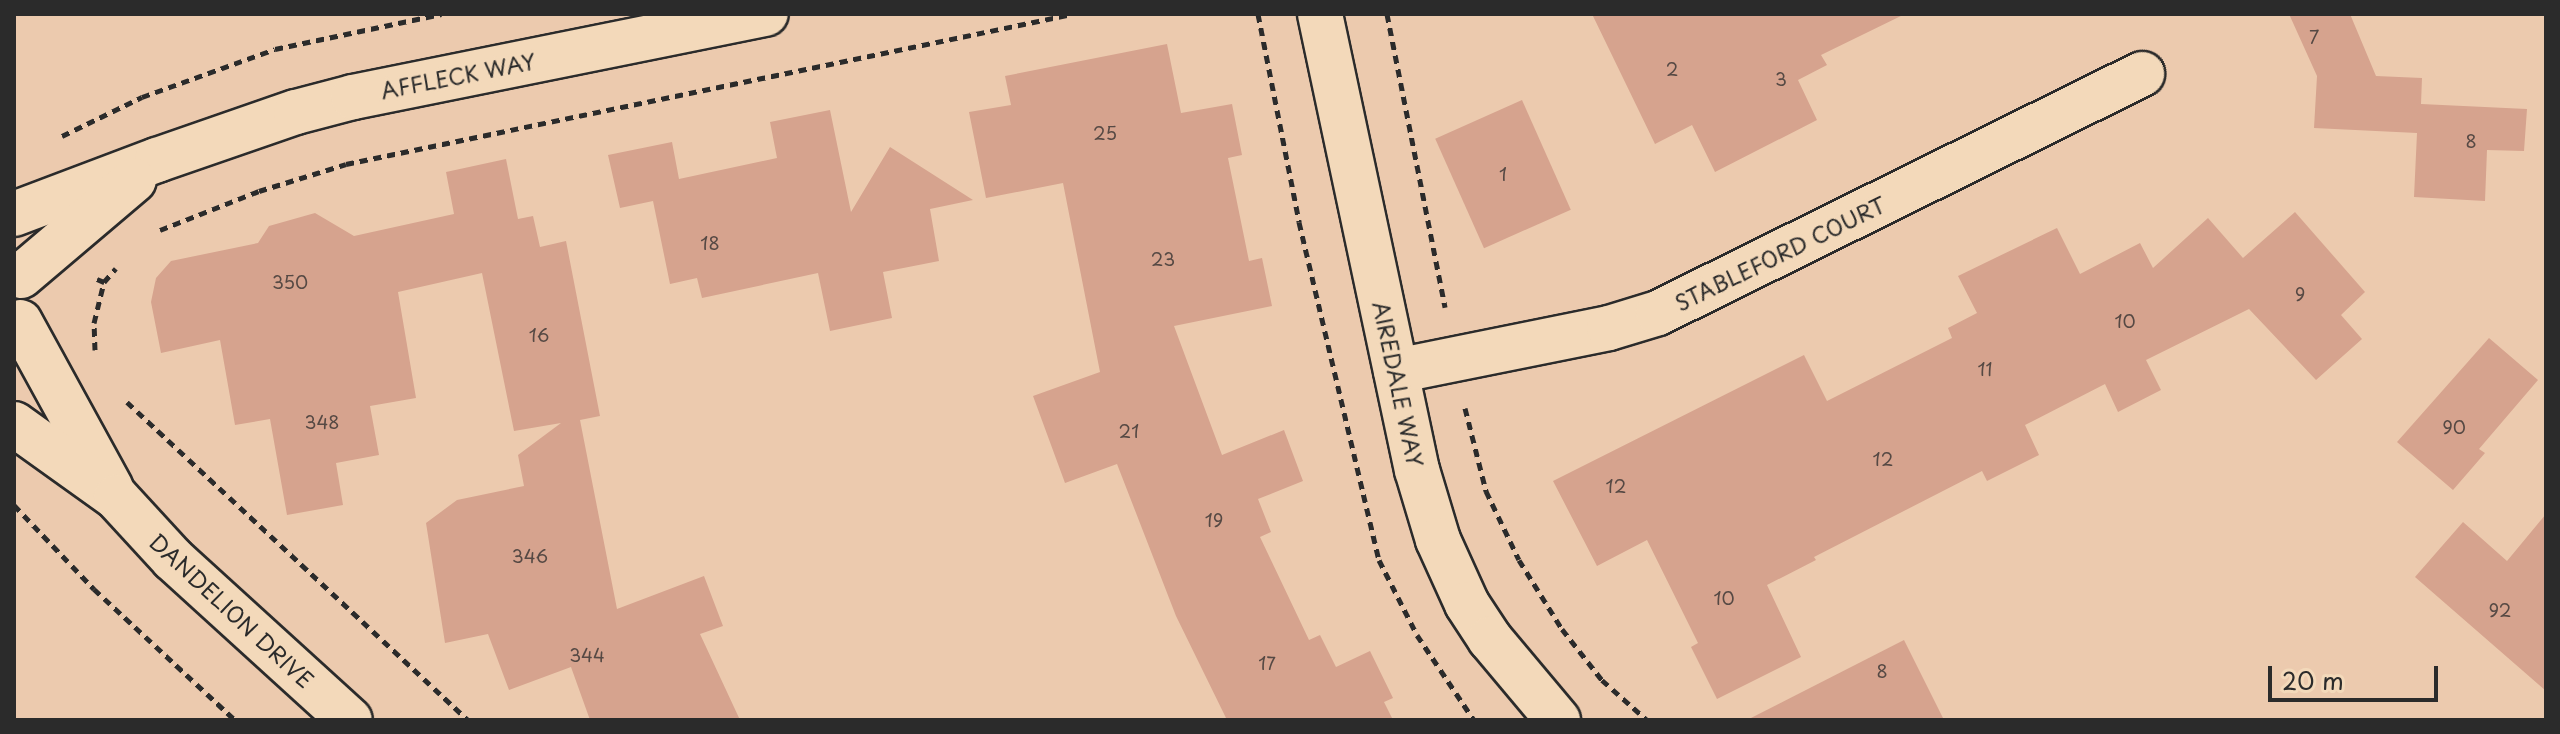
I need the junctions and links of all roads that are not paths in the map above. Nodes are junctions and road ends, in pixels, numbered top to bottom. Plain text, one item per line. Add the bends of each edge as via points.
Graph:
1 (766, 14) edge
2 (1320, 14) edge
3 (2142, 74) dead end
4 (157, 160) junction
5 (14, 214) edge
6 (17, 267) edge
7 (17, 328) edge
8 (1396, 371) junction
9 (14, 424) edge
10 (116, 497) junction
11 (350, 720) edge
12 (1558, 720) edge

1 - 4 street, AFFLECK WAY via 353,97
2 - 8 street, AIREDALE WAY
3 - 8 street, STABLEFORD COURT via 1658,313 1609,328
4 - 5 street, AFFLECK WAY
4 - 6 street, AFFLECK WAY
6 - 7 street via 23,299
7 - 10 street, DANDELION DRIVE
8 - 12 street, AIREDALE WAY via 1417,470 1452,572 1490,639
9 - 10 street, DANDELION DRIVE
10 - 11 street, DANDELION DRIVE via 173,559

